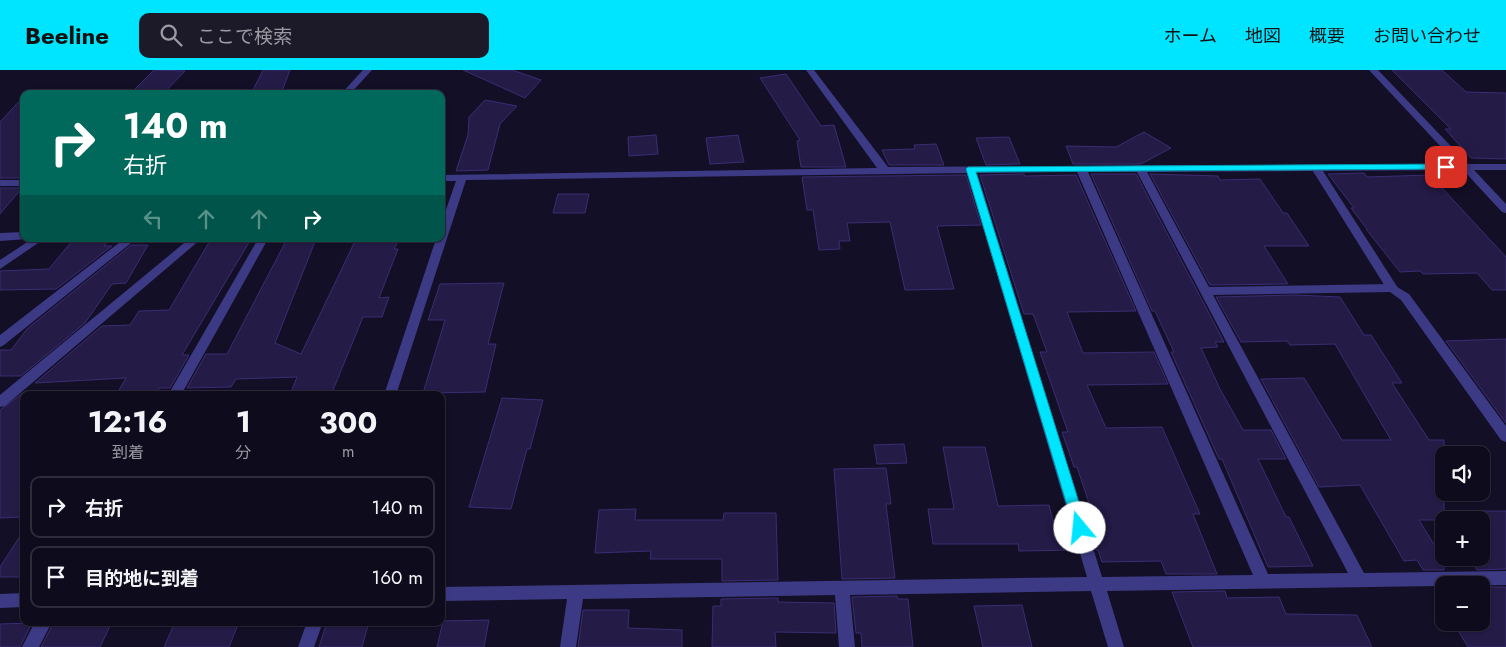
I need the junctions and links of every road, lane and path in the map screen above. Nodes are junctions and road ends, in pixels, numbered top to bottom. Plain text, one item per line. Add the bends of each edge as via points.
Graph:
1 (368, 70) edge
2 (810, 70) edge
3 (1373, 70) edge
4 (349, 90) edge
5 (1464, 167) junction
6 (1506, 167) edge
7 (1316, 168) junction
8 (971, 169) junction
9 (1140, 169) junction
10 (1081, 170) junction
11 (885, 171) junction
12 (445, 178) edge
13 (462, 178) junction
14 (0, 183) edge
15 (20, 183) edge
16 (1506, 210) edge
17 (445, 229) edge
18 (20, 236) edge
19 (0, 237) edge
20 (34, 242) edge
21 (127, 242) edge
22 (192, 242) edge
23 (261, 242) edge
24 (441, 242) edge
25 (0, 265) edge
26 (1392, 288) junction
27 (1206, 292) junction
28 (0, 342) edge
29 (176, 391) edge
30 (391, 391) edge
31 (0, 402) edge
32 (1506, 436) edge
33 (1506, 578) edge
34 (1360, 580) junction
35 (1264, 582) junction
36 (1097, 584) junction
37 (842, 588) junction
38 (576, 592) junction
39 (445, 594) edge
40 (20, 600) edge
41 (0, 601) edge
42 (42, 626) edge
43 (314, 626) edge
44 (30, 647) edge
45 (306, 647) edge
46 (568, 647) edge
47 (847, 647) edge
48 (1116, 647) edge

1 - 4 street
2 - 11 street
3 - 5 street
5 - 6 street
5 - 7 street
5 - 16 street
7 - 9 street
7 - 26 street
8 - 10 street
8 - 11 street
8 - 36 street
9 - 10 street
9 - 27 street
10 - 35 street
11 - 13 street
12 - 13 street
13 - 17 street
14 - 15 street
18 - 19 street
20 - 25 street
21 - 28 street
22 - 31 street
23 - 29 street
24 - 30 street
26 - 27 street
26 - 32 street via 1405,297
27 - 34 street
33 - 34 street
34 - 35 street
35 - 36 street
36 - 37 street
36 - 48 street
37 - 38 street
37 - 47 street
38 - 39 street
38 - 46 street
40 - 41 street
42 - 44 street
43 - 45 street

